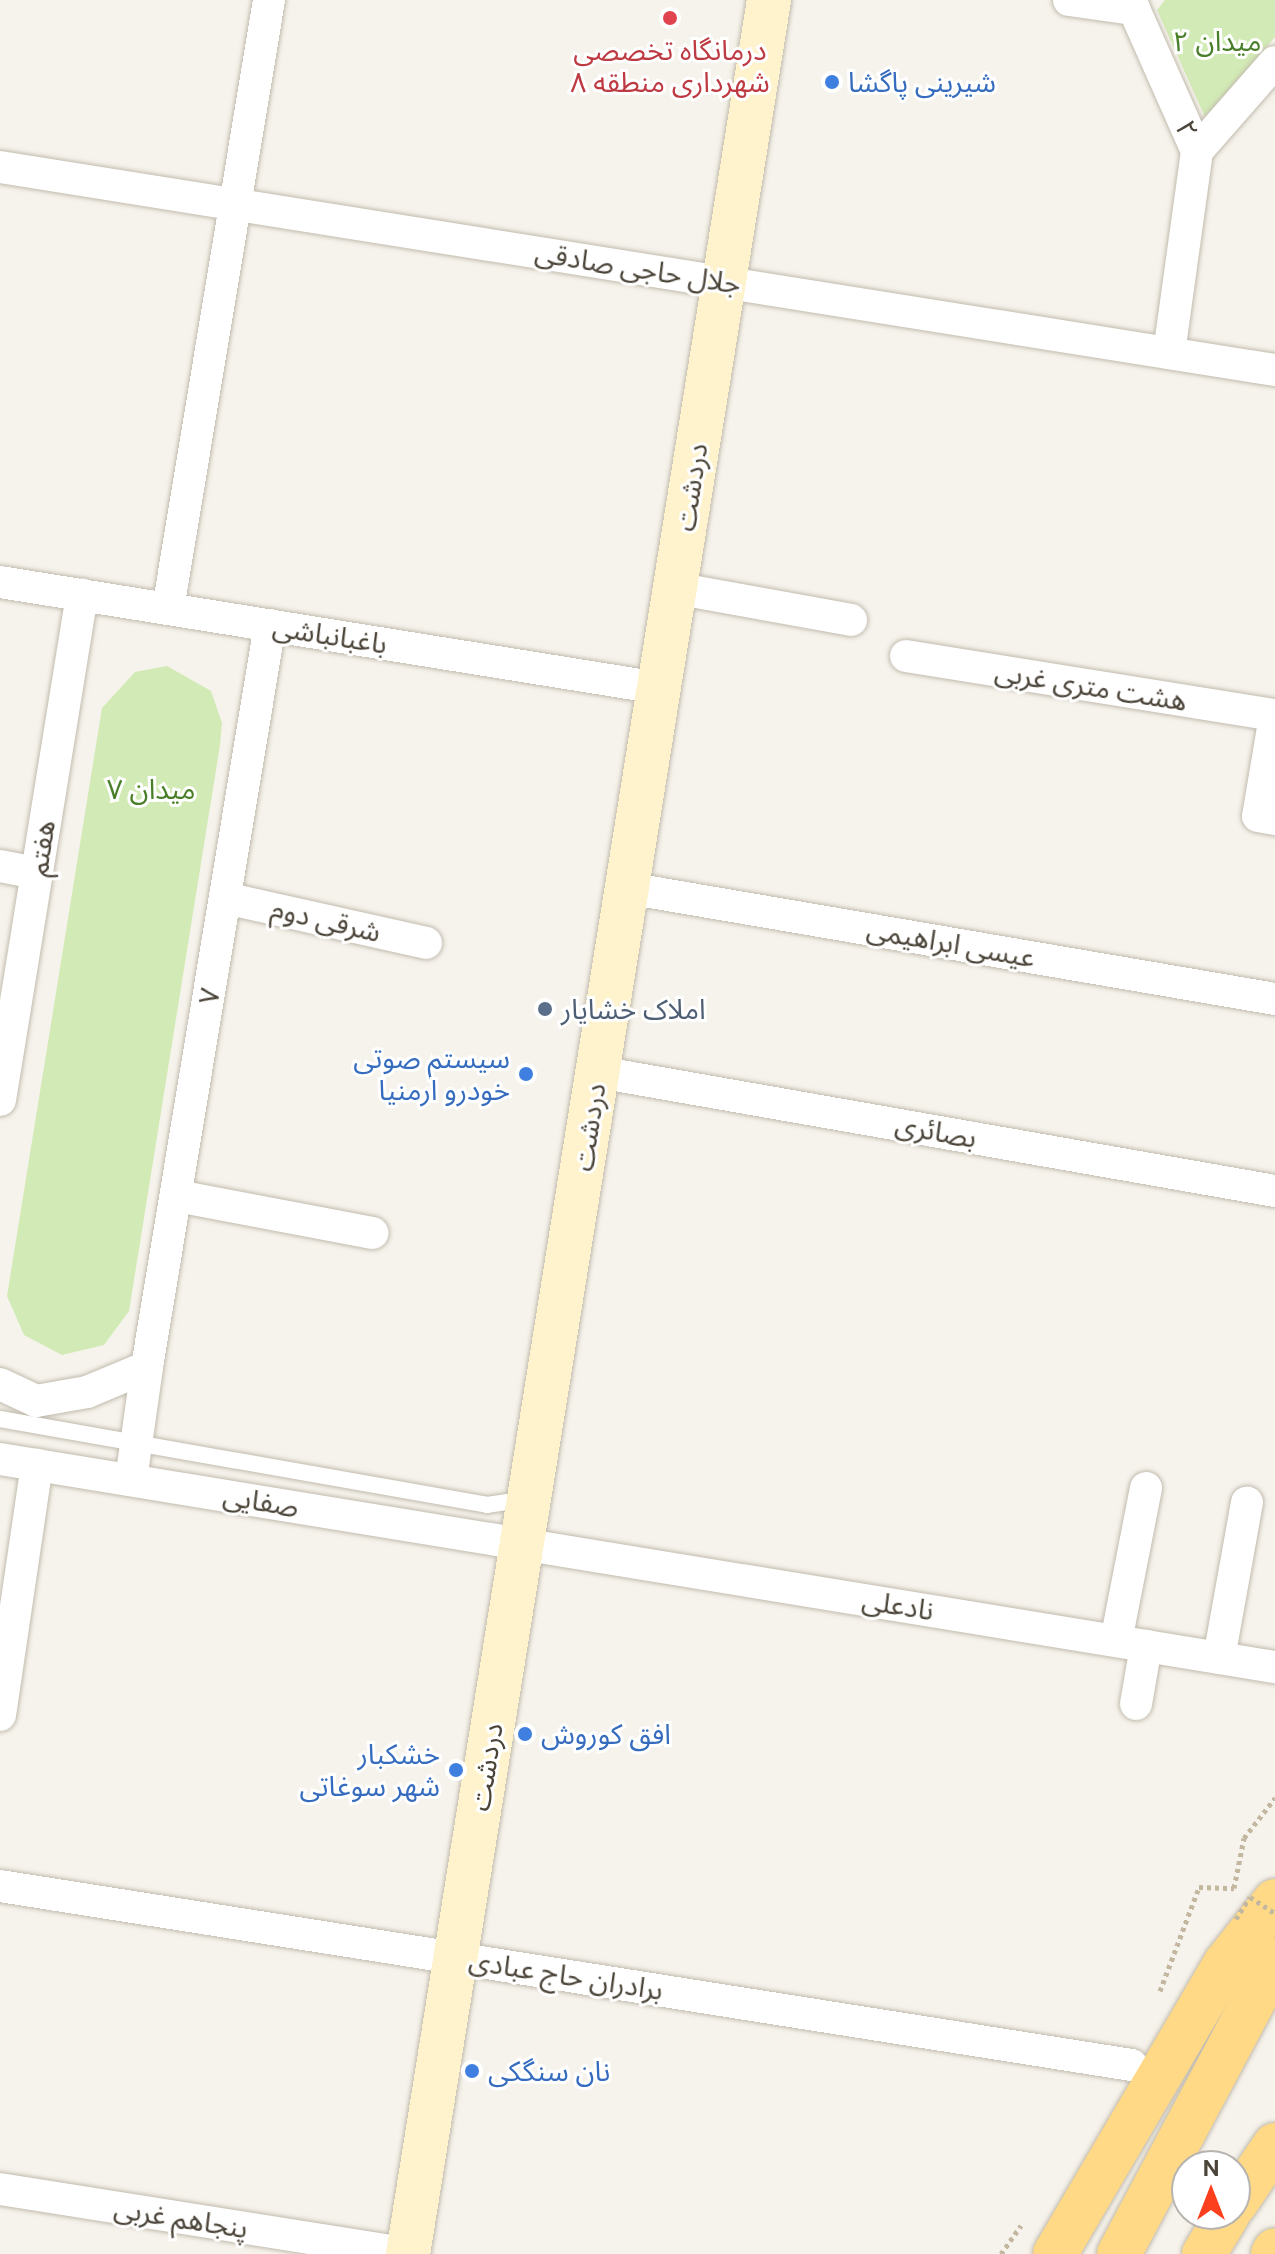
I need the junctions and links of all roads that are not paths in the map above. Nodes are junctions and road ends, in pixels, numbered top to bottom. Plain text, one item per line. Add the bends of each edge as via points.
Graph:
1 (269, 0) edge
2 (769, 0) edge
3 (1069, 0) edge
4 (1138, 4) edge
5 (1275, 62) edge
6 (1197, 151) junction
7 (0, 167) edge
8 (235, 205) junction
9 (724, 282) junction
10 (1169, 353) junction
11 (1275, 370) edge
12 (0, 582) edge
13 (675, 588) junction
14 (82, 595) junction
15 (168, 609) junction
16 (851, 620) dead end
17 (270, 625) junction
18 (906, 656) dead end
19 (659, 688) junction
20 (1275, 716) edge
21 (1275, 819) edge
22 (0, 866) edge
23 (37, 873) junction
24 (627, 888) junction
25 (225, 898) junction
26 (426, 943) dead end
27 (1275, 999) edge
28 (598, 1072) junction
29 (0, 1100) edge
30 (1275, 1191) edge
31 (177, 1196) junction
32 (373, 1233) dead end
33 (147, 1367) junction
34 (0, 1384) edge
35 (0, 1419) edge
36 (137, 1442) junction
37 (0, 1459) edge
38 (37, 1465) junction
39 (131, 1480) junction
40 (1146, 1488) dead end
41 (529, 1499) junction
42 (1247, 1503) dead end
43 (522, 1543) junction
44 (1131, 1644) junction
45 (1219, 1658) junction
46 (1275, 1667) edge
47 (1136, 1704) dead end
48 (0, 1715) edge
49 (0, 1886) edge
50 (1256, 1910) edge
51 (456, 1958) junction
52 (1275, 1960) edge
53 (1132, 2065) dead end
54 (1275, 2145) edge
55 (1251, 2180) edge
56 (0, 2189) edge
57 (1218, 2230) edge
58 (410, 2254) edge
59 (1055, 2254) edge
60 (1119, 2254) edge
61 (1204, 2254) edge

1 - 8 street
2 - 9 main road, دردشت
3 - 4 street
4 - 6 street, ۲
5 - 6 street, ۲
6 - 10 street
7 - 8 street, جلال حاجی صادقی
8 - 9 street, جلال حاجی صادقی
8 - 15 street
9 - 10 street, جلال حاجی صادقی
9 - 13 main road, دردشت
10 - 11 street, جلال حاجی صادقی
12 - 14 street, باغبانباشی
13 - 16 street
13 - 19 main road, دردشت
14 - 15 street, باغبانباشی
14 - 23 street, هفتم
15 - 17 street, باغبانباشی
17 - 19 street, باغبانباشی
17 - 25 street, ۷
18 - 20 street, هشت متری غربی
19 - 24 main road, دردشت
20 - 21 street via 1258,816
22 - 23 street
23 - 29 street, هفتم
24 - 27 street, عیسی ابراهیمی
24 - 28 main road, دردشت
25 - 26 street, شرقی دوم
25 - 31 street, ۷
28 - 30 street, بصائری
28 - 41 main road, دردشت
31 - 32 street
31 - 33 street, ۷
33 - 34 street via 87,1392 36,1401
33 - 36 street, ۷
35 - 36 lane
36 - 39 street, ۷
36 - 41 lane via 487,1505
37 - 38 street, صفایی
38 - 39 street, صفایی
38 - 48 street
39 - 43 street, صفایی
40 - 44 street
41 - 43 main road, دردشت
42 - 45 street
43 - 44 street, نادعلی
43 - 51 main road, دردشت
44 - 45 street, نادعلی
44 - 47 street
45 - 46 street, نادعلی
49 - 51 street, برادران حاج عبادی
50 - 59 highway
51 - 53 street, برادران حاج عبادی
51 - 58 main road, دردشت
52 - 60 highway
54 - 55 highway
56 - 58 street, پنجاهم غربی
57 - 61 highway

